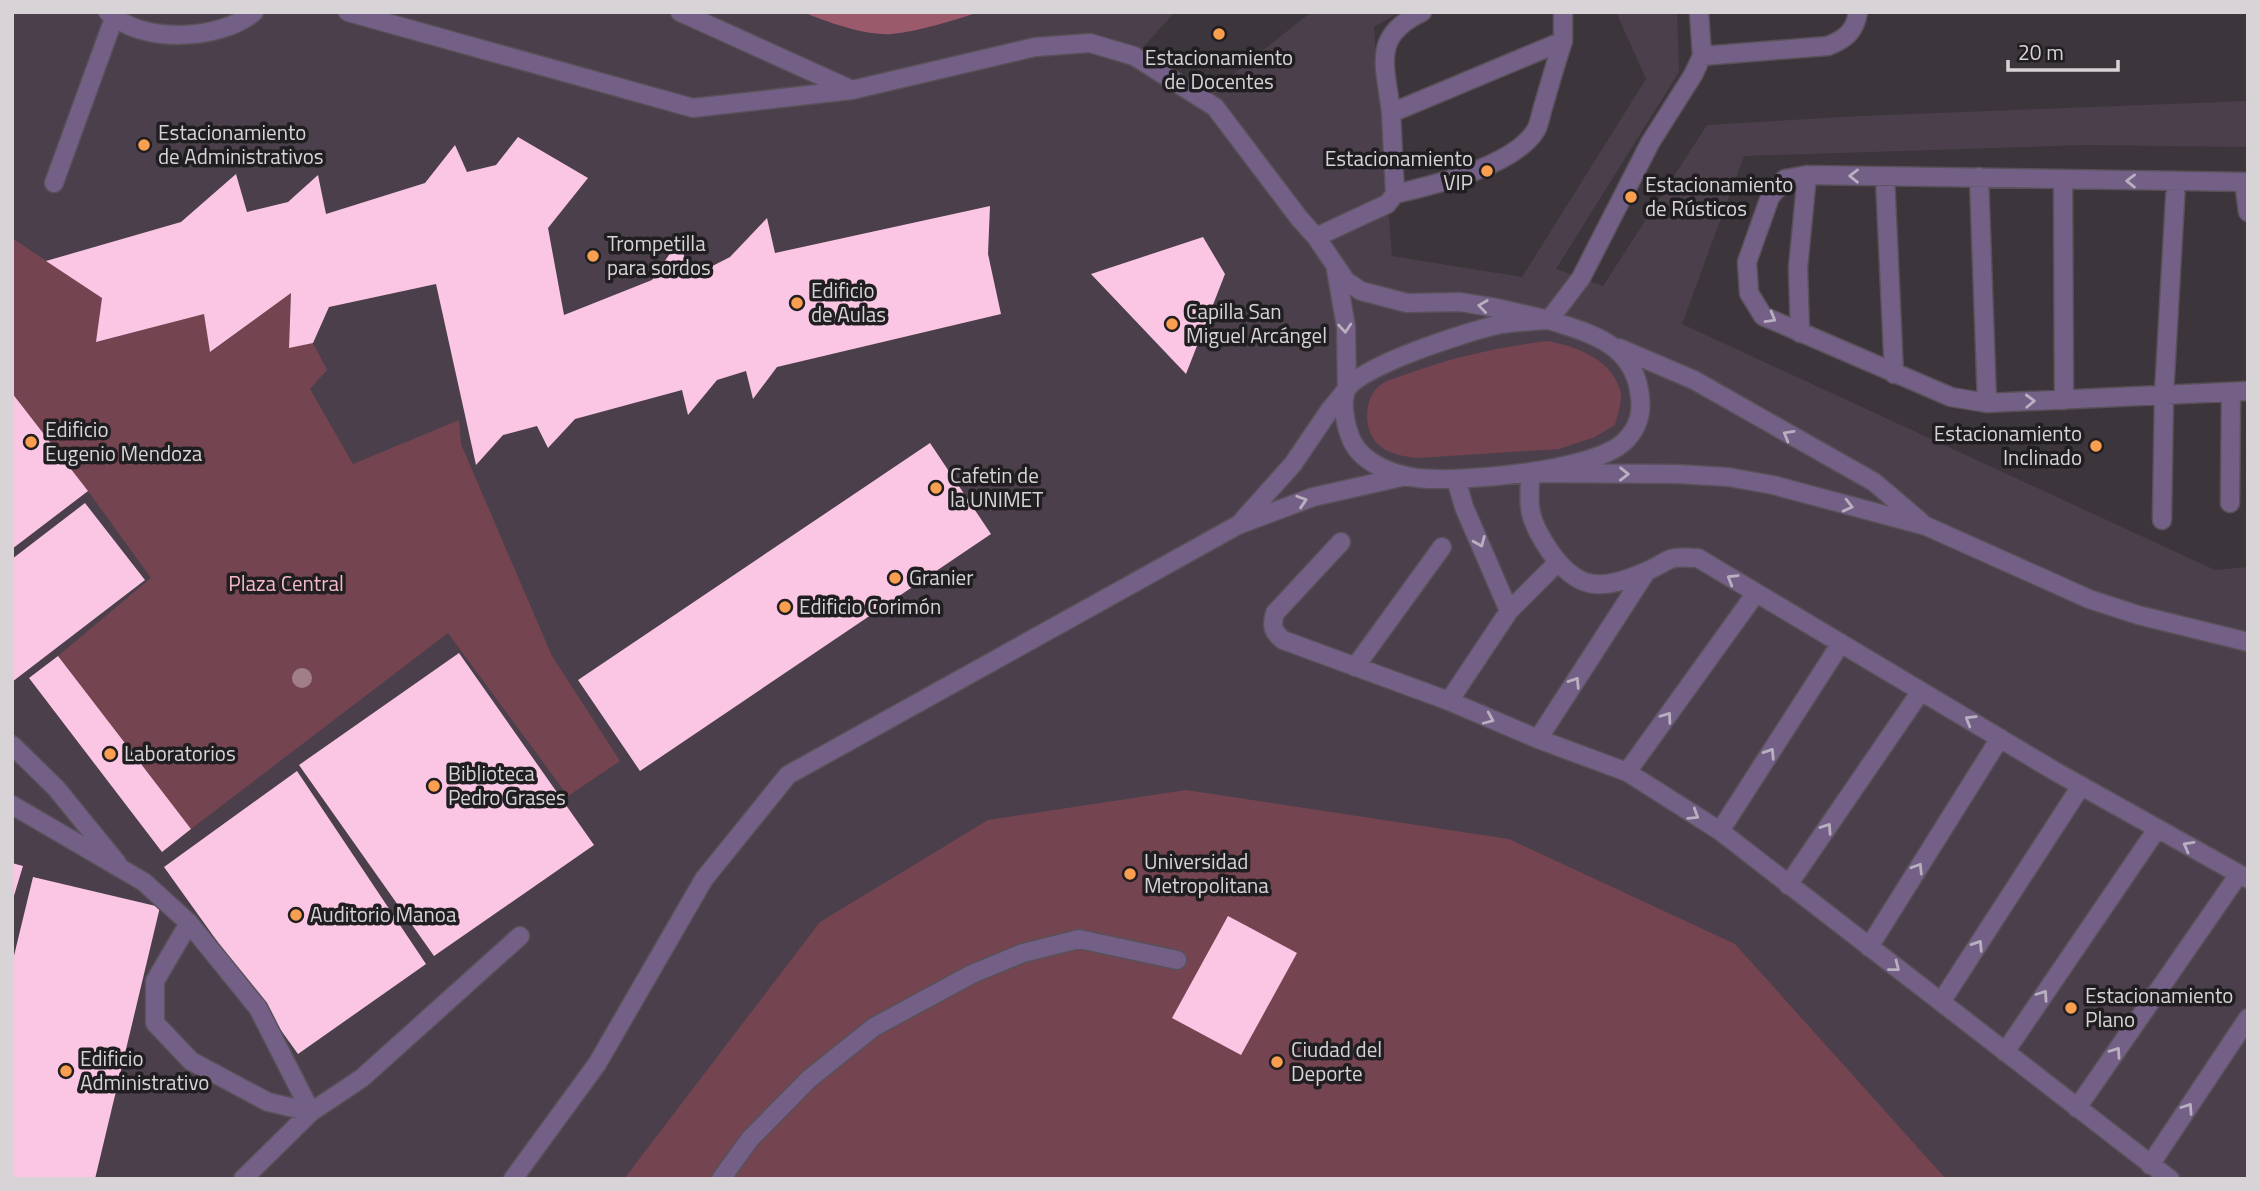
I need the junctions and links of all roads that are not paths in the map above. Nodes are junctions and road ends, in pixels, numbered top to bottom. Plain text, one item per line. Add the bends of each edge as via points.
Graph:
1 (254, 12) edge
2 (348, 12) edge
3 (680, 12) edge
4 (1422, 12) edge
5 (1563, 12) edge
6 (1699, 12) edge
7 (1858, 12) edge
8 (111, 15) edge
9 (1563, 41) junction
10 (1702, 56) junction
11 (852, 90) junction
12 (1391, 113) junction
13 (1807, 175) junction
14 (1885, 177) junction
15 (1979, 177) junction
16 (2063, 180) junction
17 (2176, 182) junction
18 (2246, 182) edge
19 (54, 183) dead end
20 (1395, 194) junction
21 (2248, 212) edge
22 (1316, 237) junction
23 (1335, 267) junction
24 (1549, 320) junction
25 (1800, 332) junction
26 (1611, 345) junction
27 (1894, 374) junction
28 (1347, 389) junction
29 (2239, 392) edge
30 (2164, 394) junction
31 (2064, 400) junction
32 (1987, 402) junction
33 (1531, 473) junction
34 (1406, 477) junction
35 (1456, 479) junction
36 (2230, 503) dead end
37 (2162, 520) dead end
38 (1238, 525) junction
39 (1926, 526) junction
40 (1341, 542) dead end
41 (1442, 547) dead end
42 (1558, 562) junction
43 (1646, 572) junction
44 (1756, 593) junction
45 (1509, 611) junction
46 (2248, 642) edge
47 (1840, 643) junction
48 (1355, 667) junction
49 (1921, 691) junction
50 (1449, 701) junction
51 (2000, 738) junction
52 (1538, 739) junction
53 (12, 746) edge
54 (1627, 772) junction
55 (2081, 786) junction
56 (12, 805) edge
57 (2157, 829) junction
58 (1720, 831) junction
59 (122, 870) junction
60 (2243, 877) edge
61 (1788, 885) junction
62 (189, 923) junction
63 (520, 936) dead end
64 (1869, 947) junction
65 (1177, 960) dead end
66 (1941, 1002) junction
67 (2248, 1018) edge
68 (2005, 1052) junction
69 (2077, 1108) junction
70 (311, 1112) junction
71 (2150, 1165) junction
72 (243, 1179) edge
73 (513, 1179) edge
74 (721, 1179) edge
75 (2170, 1179) edge

1 - 8 lane via 209,32 179,35 141,30
2 - 11 lane via 693,108
3 - 11 lane
4 - 12 lane via 1393,32 1384,50
5 - 9 lane
6 - 10 lane
7 - 10 lane via 1856,25 1845,39 1828,46
8 - 19 lane
9 - 12 lane
9 - 20 lane via 1536,130 1521,146 1483,167
10 - 24 lane via 1650,142 1581,278
11 - 22 lane via 1035,47 1090,43 1134,56 1215,107
12 - 20 lane
14 -> 13 lane
13 - 25 lane via 1798,268
13 -> 25 lane via 1785,179 1770,197 1747,262 1749,293 1763,316
14 - 15 lane
14 - 27 lane
15 - 16 lane
15 - 32 lane
17 -> 16 lane
16 - 31 lane
17 - 18 lane
17 - 30 lane
18 - 21 lane
20 - 22 lane via 1387,204
22 - 23 lane
24 -> 23 lane via 1460,302 1407,303 1361,291
23 -> 28 lane via 1346,327
24 - 26 lane
24 - 28 lane via 1495,326 1434,345 1401,357
25 - 27 lane
26 - 33 lane via 1637,376 1642,404 1632,433 1598,457
39 -> 26 lane via 1874,482 1694,380
27 - 32 lane via 1951,397
28 - 34 lane via 1346,423 1357,450
28 - 38 lane via 1293,464
29 - 30 lane
29 - 36 lane
30 - 31 lane
30 - 37 lane
32 -> 31 lane
33 - 35 lane
33 -> 39 lane via 1728,477
33 - 42 lane via 1528,502 1536,530
34 - 35 lane
38 -> 34 lane via 1313,497
35 -> 45 lane
38 - 73 lane via 788,775 704,879 597,1064
39 - 46 lane via 2089,599
40 - 48 lane via 1275,613 1272,623 1283,640
41 - 48 lane
42 - 43 lane via 1582,583 1611,584
42 - 45 lane
44 -> 43 lane via 1698,558 1673,558
52 -> 43 lane
44 - 47 lane
54 -> 44 lane
45 - 50 lane
47 - 49 lane
58 -> 47 lane
48 - 50 lane
51 -> 49 lane
61 -> 49 lane
50 -> 52 lane
51 - 55 lane
64 -> 51 lane
52 - 54 lane
53 - 59 lane via 56,788
54 -> 58 lane
55 - 57 lane
66 -> 55 lane
56 - 59 lane
60 -> 57 lane
68 -> 57 lane
58 - 61 lane
59 - 62 lane via 144,882
69 -> 60 lane
61 - 64 lane
62 - 70 lane via 258,1008
62 - 70 lane via 155,981 155,1023 191,1061 268,1102
63 - 70 lane via 362,1078
64 -> 66 lane
65 - 74 lane via 1079,939 1023,953 972,974 874,1027 809,1079 750,1139
66 - 68 lane
71 -> 67 lane
68 - 69 lane
69 - 71 lane
70 - 72 lane
71 - 75 lane

